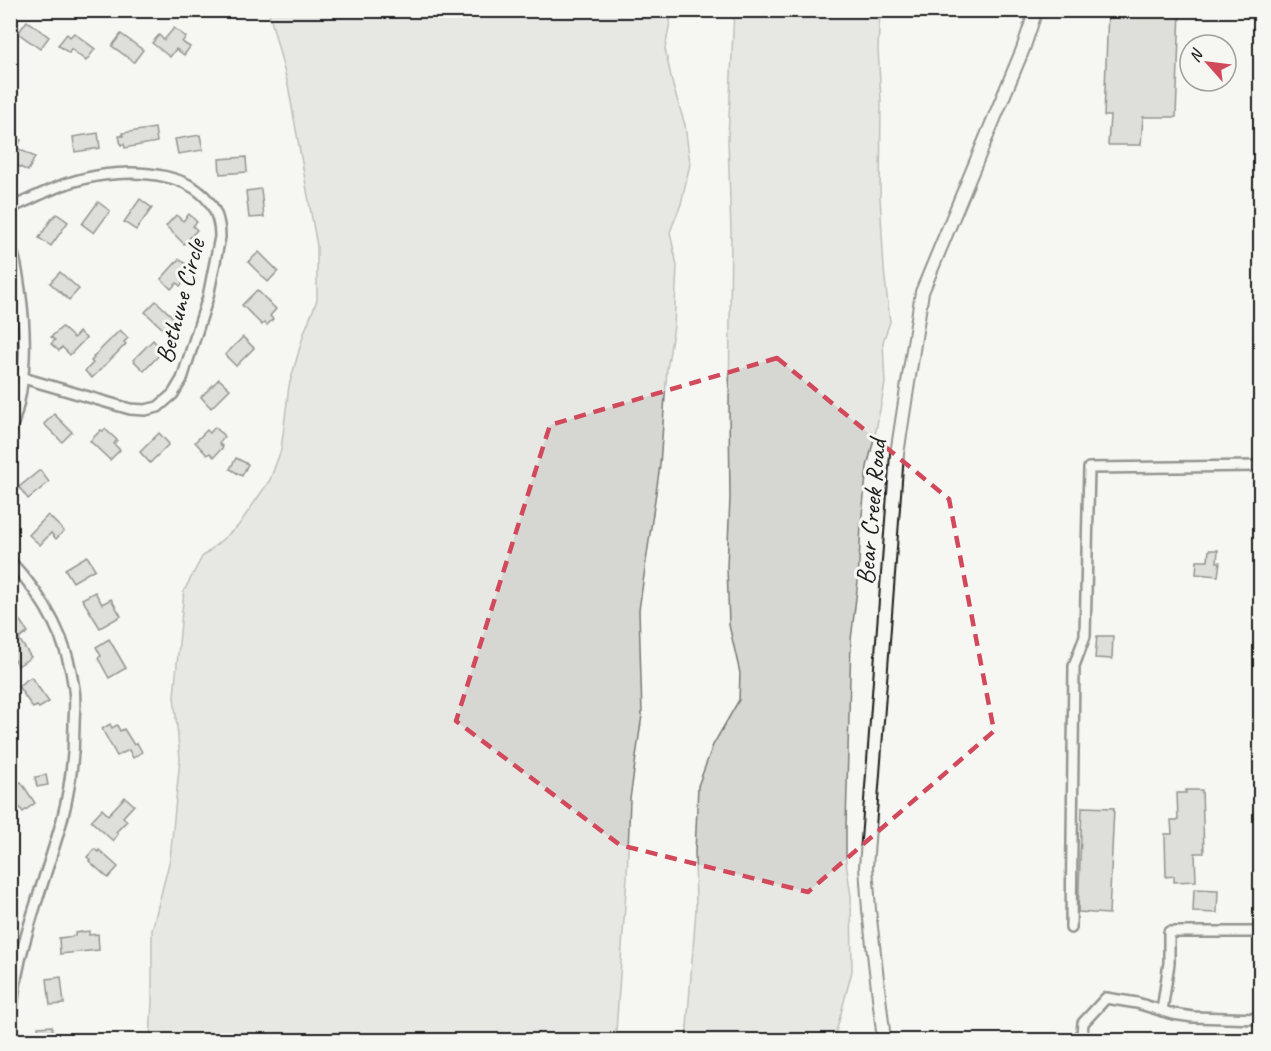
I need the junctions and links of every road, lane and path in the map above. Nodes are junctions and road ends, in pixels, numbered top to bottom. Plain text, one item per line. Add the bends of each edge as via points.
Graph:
1 (90, 10) edge
2 (107, 10) edge
3 (1036, 10) edge
4 (10, 208) edge
5 (10, 245) edge
6 (23, 378) junction
7 (10, 432) edge
8 (1260, 466) edge
9 (10, 561) edge
10 (1071, 928) dead end
11 (1260, 932) edge
12 (1162, 1011) junction
13 (1260, 1019) edge
14 (1082, 1033) dead end
15 (11, 1041) edge
16 (884, 1041) edge

1 - 2 street
3 - 16 street, Bear Creek Road via 922,292 897,454 866,867
4 - 6 street, Bethune Circle via 75,180 109,174 156,175 195,188 210,201 220,226 208,297 182,379 158,407 130,409
5 - 6 street via 18,272 25,327
6 - 7 street
8 - 10 street via 1089,468 1085,636 1074,666
9 - 15 street via 55,622 74,691 70,779 62,819 22,948 12,1007
11 - 12 street via 1169,932
12 - 13 street via 1193,1017
12 - 14 street via 1106,998 1083,1023

